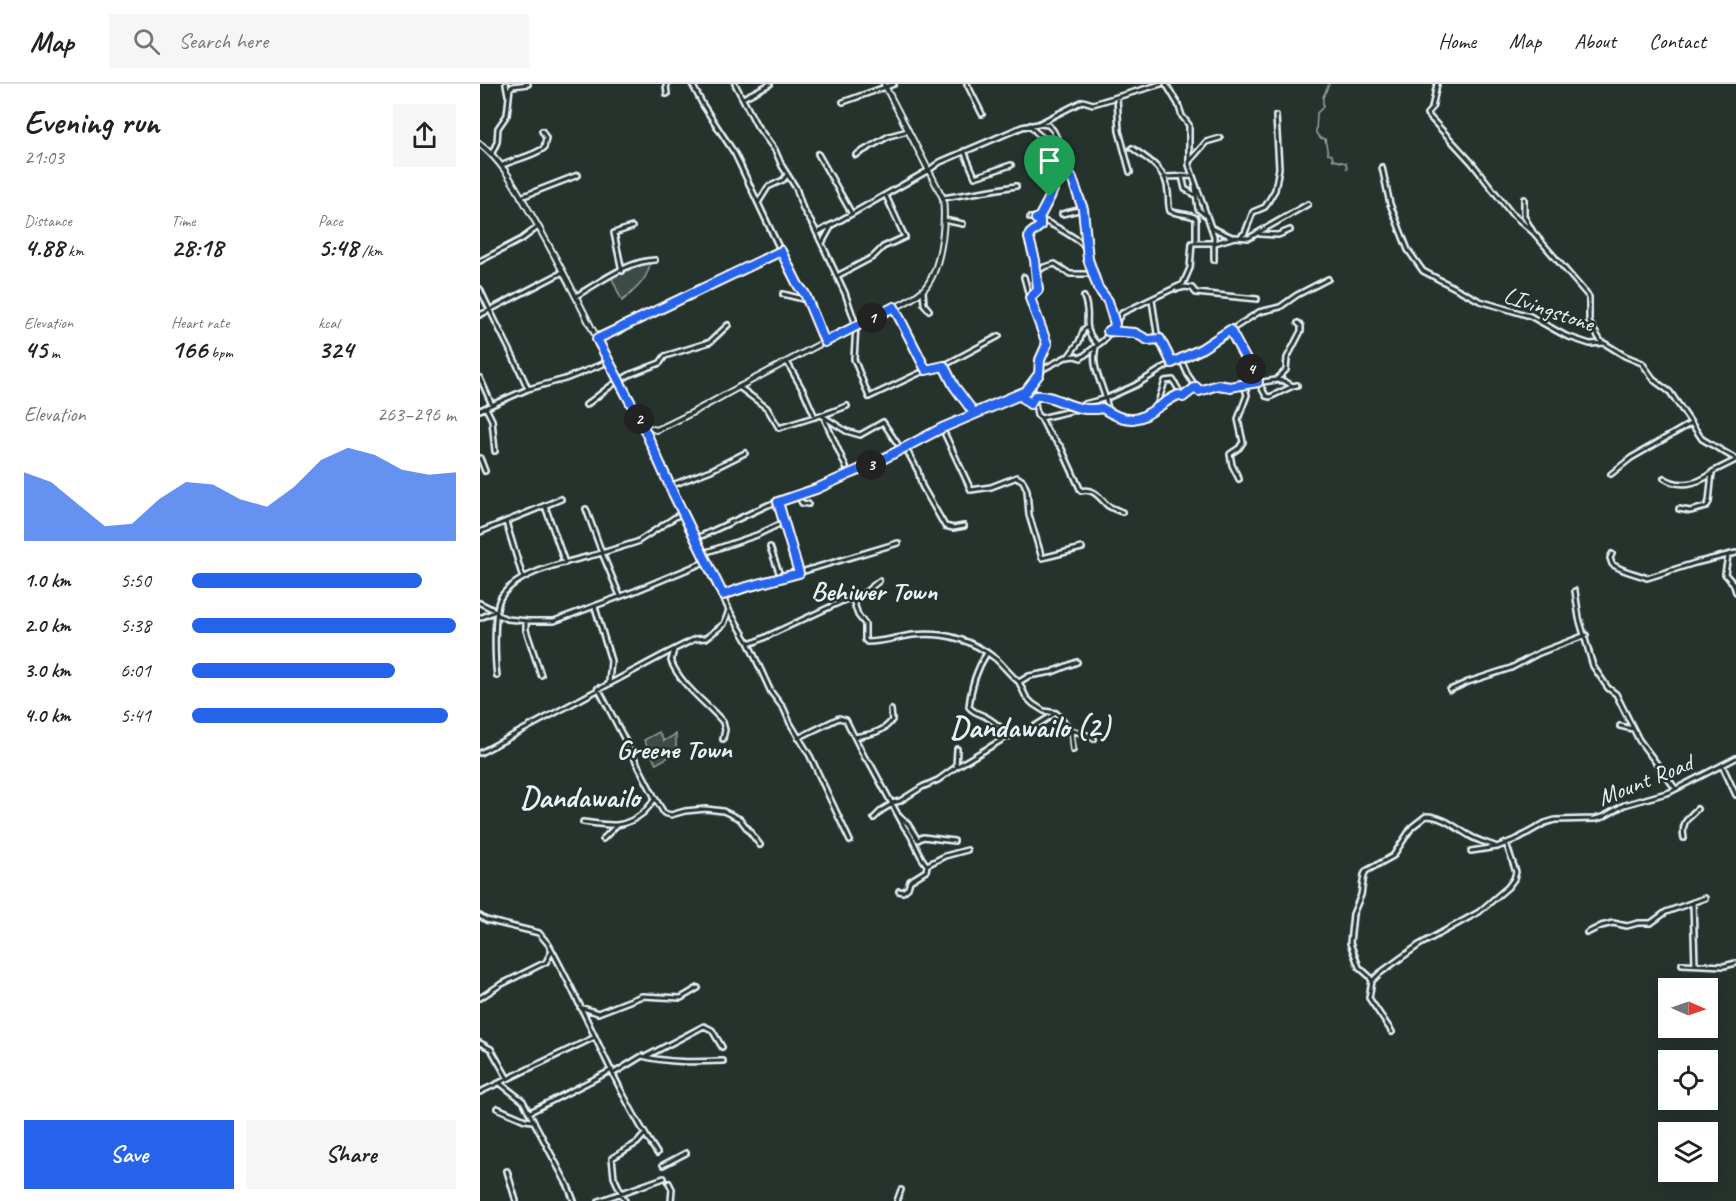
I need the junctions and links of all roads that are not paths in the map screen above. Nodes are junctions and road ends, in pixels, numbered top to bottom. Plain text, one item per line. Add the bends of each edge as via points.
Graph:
1 (506, 84) edge
2 (528, 84) edge
3 (666, 84) edge
4 (692, 84) edge
5 (735, 84) edge
6 (770, 84) edge
7 (894, 84) edge
8 (967, 84) edge
9 (1161, 84) edge
10 (1166, 84) edge
11 (1437, 84) edge
12 (885, 85) edge
13 (667, 94) dead end
14 (508, 97) junction
15 (1117, 97) junction
16 (743, 98) junction
17 (843, 102) dead end
18 (982, 114) dead end
19 (1276, 116) dead end
20 (1038, 124) junction
21 (1030, 125) junction
22 (542, 131) dead end
23 (908, 131) junction
24 (1043, 137) junction
25 (1220, 138) dead end
26 (480, 144) edge
27 (1060, 147) junction
28 (1132, 148) dead end
29 (1044, 149) dead end
30 (964, 151) junction
31 (492, 153) junction
32 (818, 154) dead end
33 (856, 155) dead end
34 (1189, 162) junction
35 (503, 165) junction
36 (1011, 165) dead end
37 (1382, 167) dead end
38 (1070, 168) junction
39 (929, 170) junction
40 (1130, 172) dead end
41 (1063, 173) junction
42 (578, 175) dead end
43 (787, 175) junction
44 (1182, 176) junction
45 (1193, 176) junction
46 (1164, 177) junction
47 (1072, 178) junction
48 (1195, 181) junction
49 (1016, 186) dead end
50 (1195, 195) junction
51 (886, 196) junction
52 (521, 197) junction
53 (943, 198) junction
54 (1524, 199) dead end
55 (758, 203) junction
56 (1308, 204) dead end
57 (1083, 209) junction
58 (1062, 213) dead end
59 (852, 214) junction
60 (1206, 216) junction
61 (1030, 218) dead end
62 (1038, 219) junction
63 (944, 220) junction
64 (1050, 222) junction
65 (963, 224) dead end
66 (832, 225) junction
67 (539, 226) junction
68 (632, 227) dead end
69 (1038, 228) junction
70 (1212, 228) junction
71 (1290, 230) dead end
72 (1533, 232) junction
73 (817, 233) junction
74 (1258, 235) junction
75 (1232, 237) junction
76 (1239, 237) junction
77 (1196, 243) junction
78 (1215, 243) junction
79 (822, 245) junction
80 (1088, 249) junction
81 (781, 251) junction
82 (655, 260) dead end
83 (1214, 260) dead end
84 (480, 261) edge
85 (622, 271) junction
86 (563, 272) junction
87 (1036, 273) junction
88 (1093, 274) junction
89 (837, 276) junction
90 (1024, 276) dead end
91 (1328, 279) dead end
92 (480, 289) edge
93 (923, 290) junction
94 (1172, 290) junction
95 (783, 294) dead end
96 (576, 296) junction
97 (1084, 297) dead end
98 (1030, 298) junction
99 (1257, 299) dead end
100 (807, 300) junction
101 (1152, 300) junction
102 (894, 307) junction
103 (929, 310) dead end
104 (489, 311) junction
105 (480, 315) edge
106 (1298, 323) dead end
107 (1115, 324) junction
108 (856, 325) junction
109 (728, 326) dead end
110 (1086, 328) junction
111 (1230, 330) junction
112 (1108, 331) junction
113 (999, 336) dead end
114 (597, 339) junction
115 (1160, 339) junction
116 (825, 342) junction
117 (1602, 343) junction
118 (1097, 344) junction
119 (1068, 357) junction
120 (1181, 359) junction
121 (608, 362) junction
122 (788, 362) junction
123 (1172, 363) junction
124 (944, 366) junction
125 (926, 370) junction
126 (1039, 374) junction
127 (480, 378) edge
128 (1276, 380) junction
129 (619, 381) junction
130 (1258, 382) junction
131 (1031, 383) junction
132 (1244, 385) junction
133 (739, 387) junction
134 (1196, 387) junction
135 (528, 389) junction
136 (1020, 395) junction
137 (1035, 396) junction
138 (1183, 397) junction
139 (1107, 398) junction
140 (492, 405) junction
141 (586, 405) dead end
142 (847, 406) dead end
143 (486, 408) junction
144 (1079, 409) junction
145 (480, 410) edge
146 (1155, 411) junction
147 (1108, 412) junction
148 (974, 413) junction
149 (815, 417) junction
150 (824, 417) junction
151 (1041, 418) junction
152 (1690, 423) junction
153 (643, 426) junction
154 (942, 428) junction
155 (905, 447) junction
156 (901, 449) junction
157 (495, 451) dead end
158 (745, 453) dead end
159 (480, 458) edge
160 (1736, 460) edge
161 (485, 471) dead end
162 (849, 474) junction
163 (1611, 474) dead end
164 (1711, 474) junction
165 (1664, 478) dead end
166 (1239, 479) dead end
167 (670, 486) junction
168 (798, 495) junction
169 (561, 499) dead end
170 (778, 502) junction
171 (808, 504) dead end
172 (545, 506) junction
173 (586, 509) dead end
174 (1679, 509) dead end
175 (683, 512) junction
176 (1122, 512) dead end
177 (506, 522) junction
178 (784, 522) junction
179 (964, 526) dead end
180 (480, 532) edge
181 (695, 539) junction
182 (897, 543) dead end
183 (770, 547) dead end
184 (1082, 548) dead end
185 (602, 553) junction
186 (704, 553) junction
187 (1736, 553) edge
188 (1612, 554) dead end
189 (1728, 556) junction
190 (706, 561) junction
191 (565, 564) junction
192 (799, 573) junction
193 (523, 578) junction
194 (781, 578) junction
195 (879, 581) dead end
196 (1734, 581) edge
197 (1575, 591) dead end
198 (1736, 592) edge
199 (723, 595) junction
200 (620, 596) junction
201 (849, 600) junction
202 (480, 603) edge
203 (595, 607) junction
204 (729, 610) junction
205 (496, 613) junction
206 (480, 618) edge
207 (526, 621) junction
208 (1586, 635) junction
209 (748, 642) junction
210 (675, 649) junction
211 (987, 653) junction
212 (1077, 662) dead end
213 (541, 675) dead end
214 (497, 676) dead end
215 (609, 682) junction
216 (1019, 682) junction
217 (598, 688) junction
218 (1450, 690) dead end
219 (891, 710) dead end
220 (1056, 713) junction
221 (1620, 726) dead end
222 (1634, 729) junction
223 (1071, 730) junction
224 (1010, 736) junction
225 (855, 737) junction
226 (798, 738) junction
227 (723, 739) dead end
228 (1094, 739) dead end
229 (957, 749) dead end
230 (1072, 750) dead end
231 (480, 753) edge
232 (1736, 758) edge
233 (1722, 765) junction
234 (956, 767) junction
235 (1675, 788) junction
236 (1736, 795) edge
237 (655, 798) junction
238 (892, 804) junction
239 (1697, 809) dead end
240 (898, 815) junction
241 (874, 818) dead end
242 (583, 822) dead end
243 (616, 826) junction
244 (1684, 837) dead end
245 (603, 838) dead end
246 (850, 841) dead end
247 (954, 841) dead end
248 (1506, 843) junction
249 (760, 845) dead end
250 (1497, 847) junction
251 (967, 850) dead end
252 (1471, 851) dead end
253 (927, 865) junction
254 (899, 891) dead end
255 (1705, 898) dead end
256 (1693, 903) junction
257 (480, 916) edge
258 (1587, 933) dead end
259 (552, 951) junction
260 (1736, 963) edge
261 (1682, 964) dead end
262 (1695, 965) junction
263 (1372, 981) junction
264 (698, 988) dead end
265 (480, 998) edge
266 (580, 1007) junction
267 (1392, 1032) dead end
268 (595, 1037) junction
269 (480, 1043) edge
270 (722, 1047) dead end
271 (645, 1056) junction
272 (723, 1061) dead end
273 (613, 1071) junction
274 (508, 1078) junction
275 (500, 1083) junction
276 (480, 1092) edge
277 (497, 1108) dead end
278 (530, 1112) junction
279 (532, 1121) junction
280 (645, 1134) junction
281 (657, 1153) dead end
282 (686, 1153) dead end
283 (663, 1164) dead end
284 (507, 1171) dead end
285 (664, 1178) dead end
286 (669, 1183) dead end
287 (901, 1190) dead end
288 (622, 1193) junction
289 (516, 1201) edge
290 (574, 1201) edge
291 (599, 1201) edge
292 (625, 1201) edge
293 (671, 1201) edge
294 (897, 1201) edge

1 - 14 street
2 - 14 street via 513,86
3 - 13 street
4 - 55 street via 735,154
5 - 16 street
6 - 16 street
7 - 12 street
8 - 18 street
9 - 15 street
10 - 34 street via 1189,125
11 - 72 street via 1427,114 1511,213
12 - 17 street
12 - 23 main road
14 - 31 street via 507,115 498,128
15 - 20 street via 1093,104 1083,101
15 - 40 street via 1119,130
16 - 43 street
19 - 76 street via 1279,168 1275,190 1267,205 1253,212 1245,233
20 - 21 street
20 - 27 street via 1053,130
21 - 24 street
21 - 30 street
22 - 35 street via 546,138 544,148
23 - 33 street via 889,136
23 - 39 main road
24 - 27 street
24 - 29 street
25 - 34 street via 1206,142
26 - 31 main road
27 - 38 street
28 - 46 street via 1150,160
30 - 36 street via 975,177
30 - 39 street
31 - 35 main road
32 - 59 street
34 - 45 street
35 - 52 main road
37 - 117 street, LIvingstone via 1390,204 1408,250 1423,271 1490,306 1530,316 1570,338 1593,345
38 - 41 street
38 - 47 street
39 - 51 street
39 - 53 main road
41 - 47 street
41 - 62 street
42 - 52 street
43 - 55 street via 768,187
43 - 73 street
44 - 45 street
44 - 46 street
44 - 50 street via 1185,189
45 - 48 street
46 - 77 street via 1170,211 1196,218
47 - 57 street
48 - 50 street
48 - 60 street
49 - 53 street
50 - 60 street via 1197,208
51 - 59 street
51 - 89 street via 905,237
52 - 67 main road
53 - 63 main road
54 - 72 street via 1524,216
55 - 81 street
56 - 74 street
57 - 58 street
57 - 80 street
59 - 66 street
60 - 70 street
61 - 62 street
62 - 64 street
62 - 69 street
63 - 65 street
63 - 93 main road via 934,272
64 - 69 street
64 - 80 street via 1082,241
66 - 73 street
66 - 79 street
67 - 84 street
67 - 86 main road
68 - 85 street via 614,233
69 - 87 street via 1029,238
70 - 75 street
70 - 78 street
71 - 74 street via 1278,235
72 - 117 street via 1589,297 1589,321
73 - 79 street
74 - 76 street
75 - 76 street
75 - 78 street
77 - 78 street
77 - 94 street via 1191,244 1187,278
78 - 83 street
79 - 89 street
80 - 88 street
81 - 100 street
81 - 114 street
82 - 85 street
85 - 96 street
86 - 96 main road
86 - 104 street
87 - 88 street via 1055,264 1070,274
87 - 98 street via 1038,290
88 - 107 street
89 - 108 street
90 - 98 street
91 - 111 street
92 - 104 street
93 - 102 main road
93 - 103 street
94 - 99 street via 1185,287 1196,293
94 - 101 street
95 - 100 street
96 - 114 main road
97 - 110 street via 1089,315
98 - 126 street via 1047,344
100 - 116 street
101 - 107 street via 1122,313
101 - 115 street
102 - 108 main road
102 - 125 street
104 - 105 street
104 - 135 street via 513,352
106 - 128 street via 1301,331 1290,350 1286,370
107 - 112 street
108 - 116 main road
108 - 125 street via 854,359 869,397
109 - 129 street via 710,342 665,356 660,363
110 - 118 street
110 - 119 street
111 - 120 street
111 - 130 street
112 - 115 street
112 - 118 street
113 - 124 street
114 - 121 main road
115 - 123 street
116 - 122 main road
117 - 152 street, LIvingstone via 1642,363 1686,412
118 - 119 street via 1081,358
118 - 139 street via 1094,366
119 - 126 street
120 - 123 street
120 - 134 street
121 - 129 main road
121 - 135 street
122 - 133 main road
122 - 149 street
123 - 139 street
124 - 125 street
124 - 148 street
126 - 131 street
127 - 140 street
128 - 130 street
128 - 130 street via 1295,386 1270,397
129 - 141 street
129 - 153 main road
130 - 132 street
131 - 136 street
131 - 137 street
132 - 134 street via 1218,385 1199,391
132 - 166 street via 1247,395 1238,428 1244,442 1230,454
133 - 149 street via 767,408 779,428
133 - 153 main road via 656,430
134 - 138 street
135 - 140 street
136 - 137 street via 1030,404
136 - 148 street
137 - 144 street via 1045,395
137 - 151 street
138 - 146 street via 1178,395 1165,401
138 - 146 street via 1173,380 1165,381
139 - 144 street
139 - 147 street
140 - 143 street
142 - 150 street
143 - 145 street
143 - 157 street via 492,420
144 - 147 street via 1102,408
144 - 151 street
146 - 147 street via 1143,418 1116,417
148 - 154 street
149 - 150 street
150 - 156 street via 860,435 885,422
150 - 162 street
151 - 176 street via 1061,447 1081,491 1087,489
152 - 160 street, LIvingstone via 1704,442
152 - 163 street
153 - 167 street
154 - 155 street
154 - 184 street via 971,490 991,488 1017,477 1023,481 1042,558
155 - 156 street
155 - 179 street via 945,526
156 - 162 street
158 - 167 street
159 - 161 street
160 - 164 street
162 - 168 street
164 - 165 street via 1692,484
164 - 174 street via 1708,506 1694,511
167 - 175 street
168 - 170 street
168 - 171 street via 802,503
169 - 172 street
170 - 178 street
170 - 181 street
172 - 177 street
172 - 191 street
173 - 185 street
175 - 181 street
175 - 185 street via 637,542
177 - 180 street
177 - 193 street
178 - 186 street
178 - 192 street
181 - 186 street
182 - 192 street
183 - 194 street
185 - 191 street
185 - 200 street
186 - 190 street
187 - 189 street
188 - 189 street via 1612,564 1617,568 1647,578
189 - 196 street via 1725,574
190 - 199 street
190 - 200 street
191 - 193 street
192 - 194 street
193 - 205 street via 501,596
194 - 199 street
195 - 201 street
196 - 198 street
197 - 208 street
199 - 204 street
200 - 203 street
201 - 209 street
201 - 211 street via 853,600 865,624 867,642 944,635
202 - 205 street
203 - 207 street via 554,621
203 - 215 street via 611,661
204 - 209 street
204 - 210 street via 717,631
205 - 206 street
205 - 207 street
205 - 214 street
207 - 213 street via 525,630
208 - 218 street
208 - 222 street via 1593,666 1616,694
209 - 226 street
210 - 215 street
210 - 227 street via 671,661 674,667 688,688 723,722
211 - 216 street
211 - 224 street via 976,670 969,707
212 - 216 street
215 - 217 street
216 - 220 street via 1033,704
217 - 231 street
217 - 237 street
219 - 225 street via 892,720 886,728
220 - 223 street
220 - 224 street
221 - 222 street
222 - 235 street
223 - 228 street
223 - 230 street
224 - 234 street
225 - 226 street via 846,720 839,718
225 - 238 street
226 - 246 street
229 - 234 street
232 - 233 street, Mount Road
233 - 235 street, Mount Road
233 - 236 street
234 - 238 street
235 - 248 street, Mount Road via 1595,819 1545,823
237 - 243 street via 634,820
237 - 249 street via 664,813 671,815 723,811 740,819
238 - 240 street
238 - 241 street
239 - 244 street via 1684,822
240 - 247 street via 918,840 923,837
240 - 253 street
242 - 243 street
243 - 245 street
248 - 250 street, Mount Road
248 - 263 street via 1516,872 1508,886 1479,912 1419,945
250 - 252 street, Mount Road
250 - 263 street via 1436,817 1426,816 1412,827 1393,856 1366,870 1353,914 1350,943 1359,967
251 - 253 street
253 - 254 street via 926,871 910,881 908,888
255 - 256 street
256 - 258 street via 1666,912 1651,923 1613,923
256 - 262 street
257 - 259 street via 539,933
259 - 265 street via 546,962
259 - 266 street
260 - 262 street
261 - 262 street
263 - 267 street via 1369,998
264 - 266 street via 681,998 642,996 598,1013
266 - 268 street
268 - 273 street
268 - 274 street
269 - 274 street via 491,1049
270 - 271 street via 712,1030 704,1026
271 - 272 street via 681,1062
271 - 273 street
273 - 278 street
273 - 280 street
274 - 275 street
275 - 276 street
275 - 278 street via 523,1101
277 - 279 street
278 - 279 street
279 - 290 street
280 - 281 street
280 - 288 street via 612,1158 614,1177
282 - 283 street
284 - 289 street
285 - 288 street
286 - 293 street
287 - 294 street
288 - 291 street
288 - 292 street

